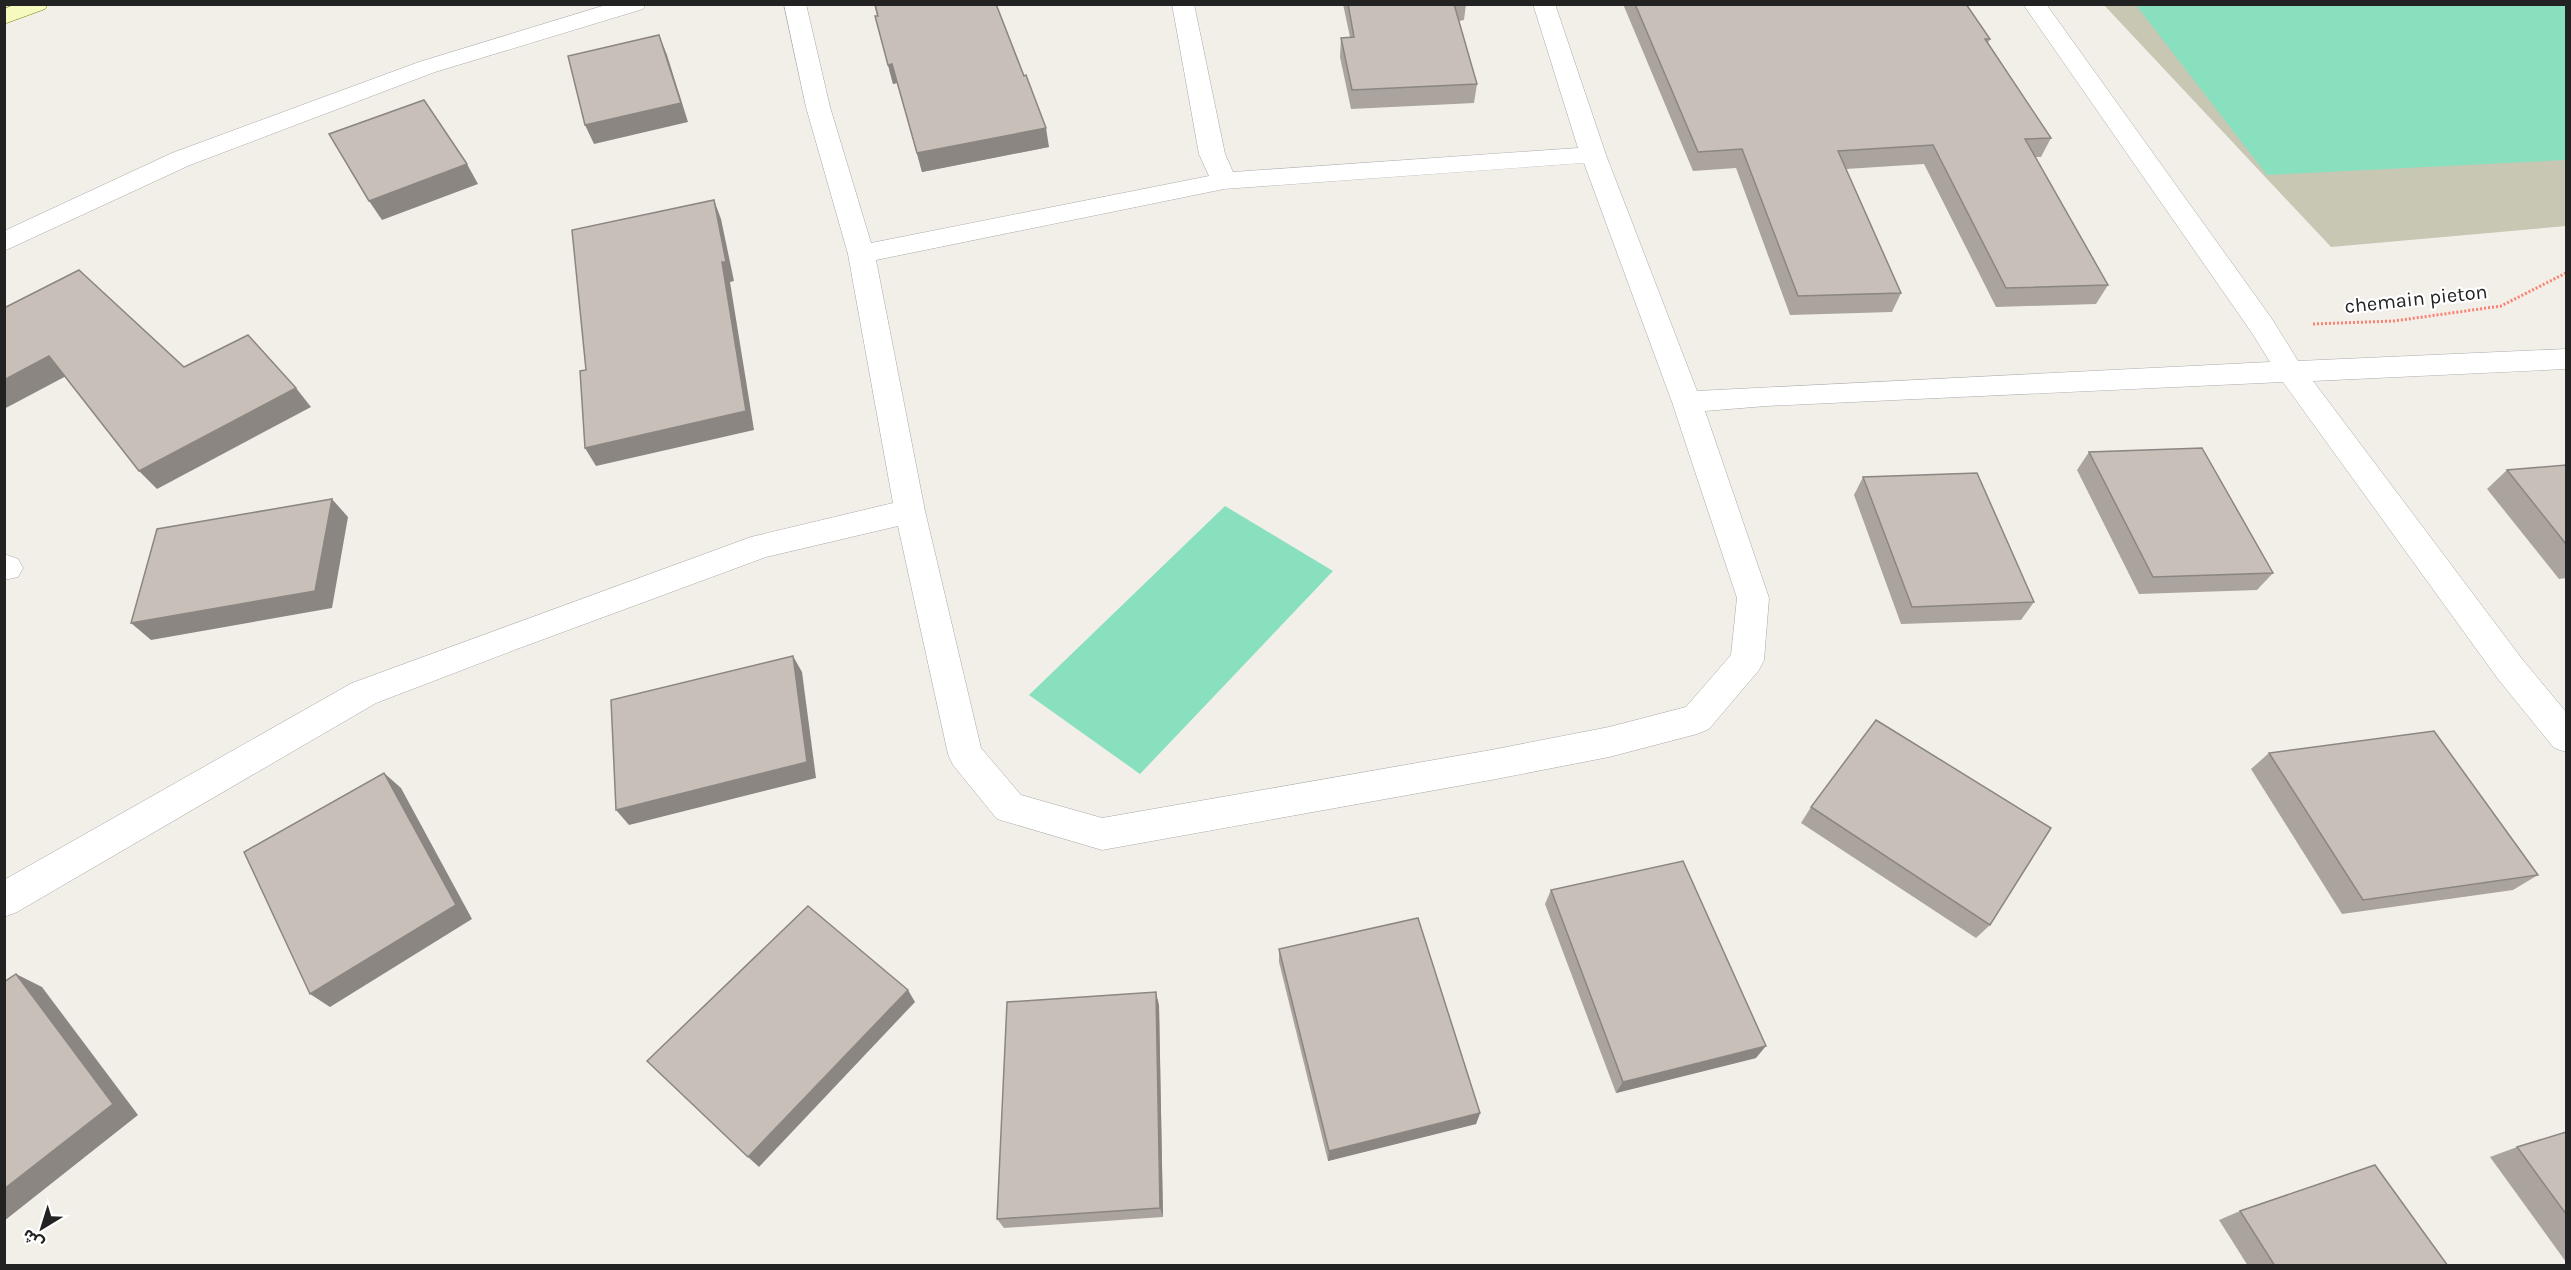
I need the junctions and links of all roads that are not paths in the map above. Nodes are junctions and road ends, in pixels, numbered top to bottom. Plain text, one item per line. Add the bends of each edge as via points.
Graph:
1 (37, 4) edge
2 (635, 4) edge
3 (795, 4) edge
4 (1183, 4) edge
5 (1544, 4) edge
6 (2034, 4) edge
7 (4, 17) edge
8 (1593, 155) junction
9 (1224, 181) junction
10 (4, 242) edge
11 (861, 254) junction
12 (2566, 359) edge
13 (2290, 372) junction
14 (1687, 402) junction
15 (910, 511) junction
16 (2566, 737) edge
17 (4, 900) edge

1 - 7 street
2 - 10 street via 404,75 181,159
3 - 11 street via 818,107
4 - 9 street via 1212,154
5 - 8 street
6 - 13 street via 2262,326
8 - 9 street
8 - 14 street
9 - 11 street
11 - 15 street
12 - 13 street
13 - 14 street
13 - 16 street via 2510,669
14 - 15 street via 1753,598 1747,660 1697,719 1609,742 1491,765 1102,834 1010,808 965,754
15 - 17 street via 762,546 364,693

